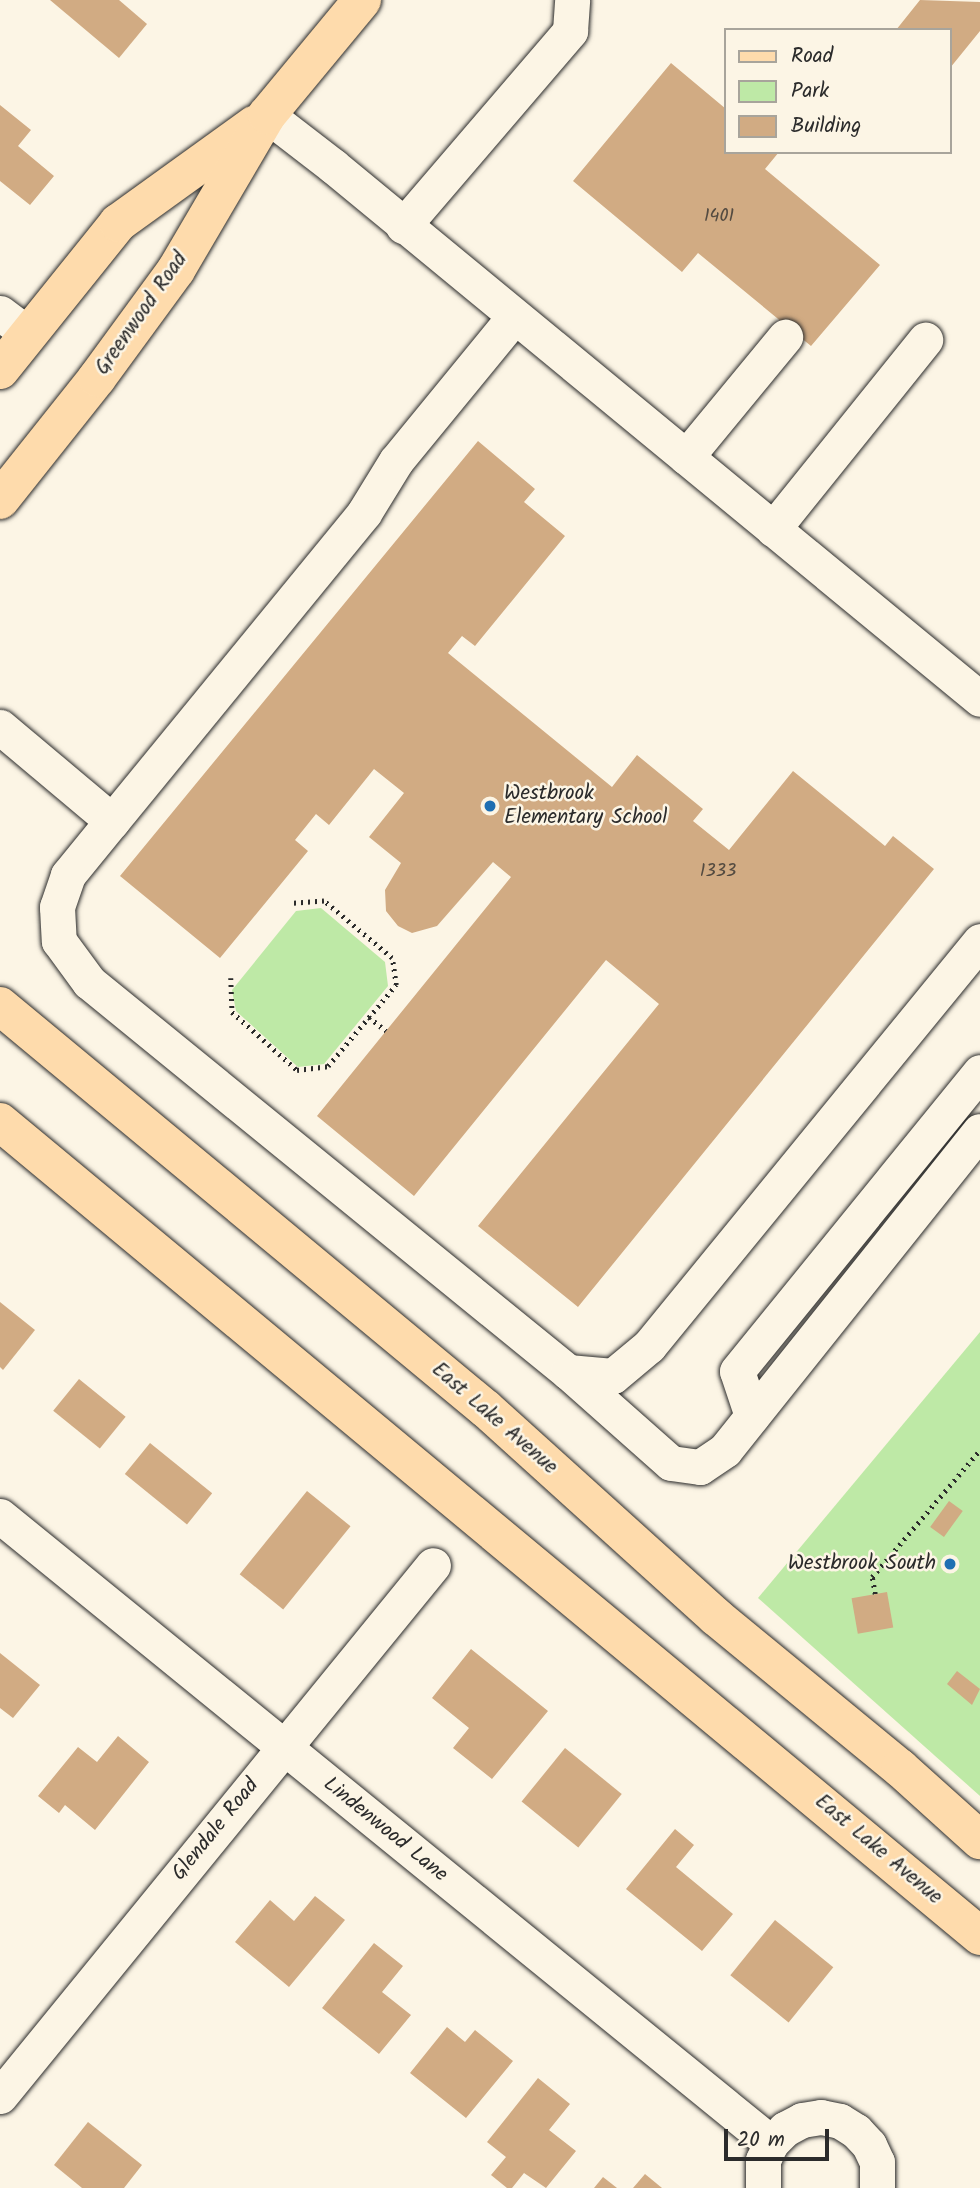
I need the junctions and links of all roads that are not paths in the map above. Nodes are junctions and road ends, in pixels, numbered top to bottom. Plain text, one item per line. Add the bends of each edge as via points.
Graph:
1 (362, 0) edge
2 (572, 0) edge
3 (267, 115) junction
4 (403, 226) junction
5 (514, 317) junction
6 (14, 323) edge
7 (785, 337) dead end
8 (925, 340) dead end
9 (0, 370) edge
10 (686, 457) junction
11 (0, 500) edge
12 (773, 529) junction
13 (980, 699) edge
14 (0, 727) edge
15 (112, 821) junction
16 (980, 941) edge
17 (0, 1006) edge
18 (980, 1072) edge
19 (0, 1122) edge
20 (980, 1131) edge
21 (568, 1372) junction
22 (752, 1416) junction
23 (0, 1516) edge
24 (433, 1565) dead end
25 (283, 1748) junction
26 (980, 1840) edge
27 (980, 1936) edge
28 (0, 2096) edge
29 (771, 2143) junction
30 (763, 2188) edge
31 (877, 2188) edge

1 - 3 main road, Greenwood Road
2 - 4 street via 570,31
3 - 4 street
3 - 6 main road, Greenwood Road via 118,223
3 - 11 main road, Greenwood Road via 176,270
4 - 5 street
5 - 10 street
5 - 15 street via 396,461 364,513
6 - 9 main road, Greenwood Road
7 - 10 street
8 - 12 street
10 - 12 street
12 - 13 street
14 - 15 street
15 - 21 street via 68,875 57,906 59,942 89,982
16 - 21 street via 649,1346 613,1376
17 - 26 main road, East Lake Avenue via 486,1409 716,1617
18 - 22 street via 737,1371
19 - 27 main road, East Lake Avenue
20 - 22 street
21 - 22 street via 671,1463 700,1467 725,1450
23 - 25 street, Lindenwood Lane
24 - 25 street, Glendale Road
25 - 28 street, Glendale Road
25 - 29 street, Lindenwood Lane
29 - 30 street via 763,2160
29 - 31 street via 802,2120 840,2121 869,2145 877,2162

